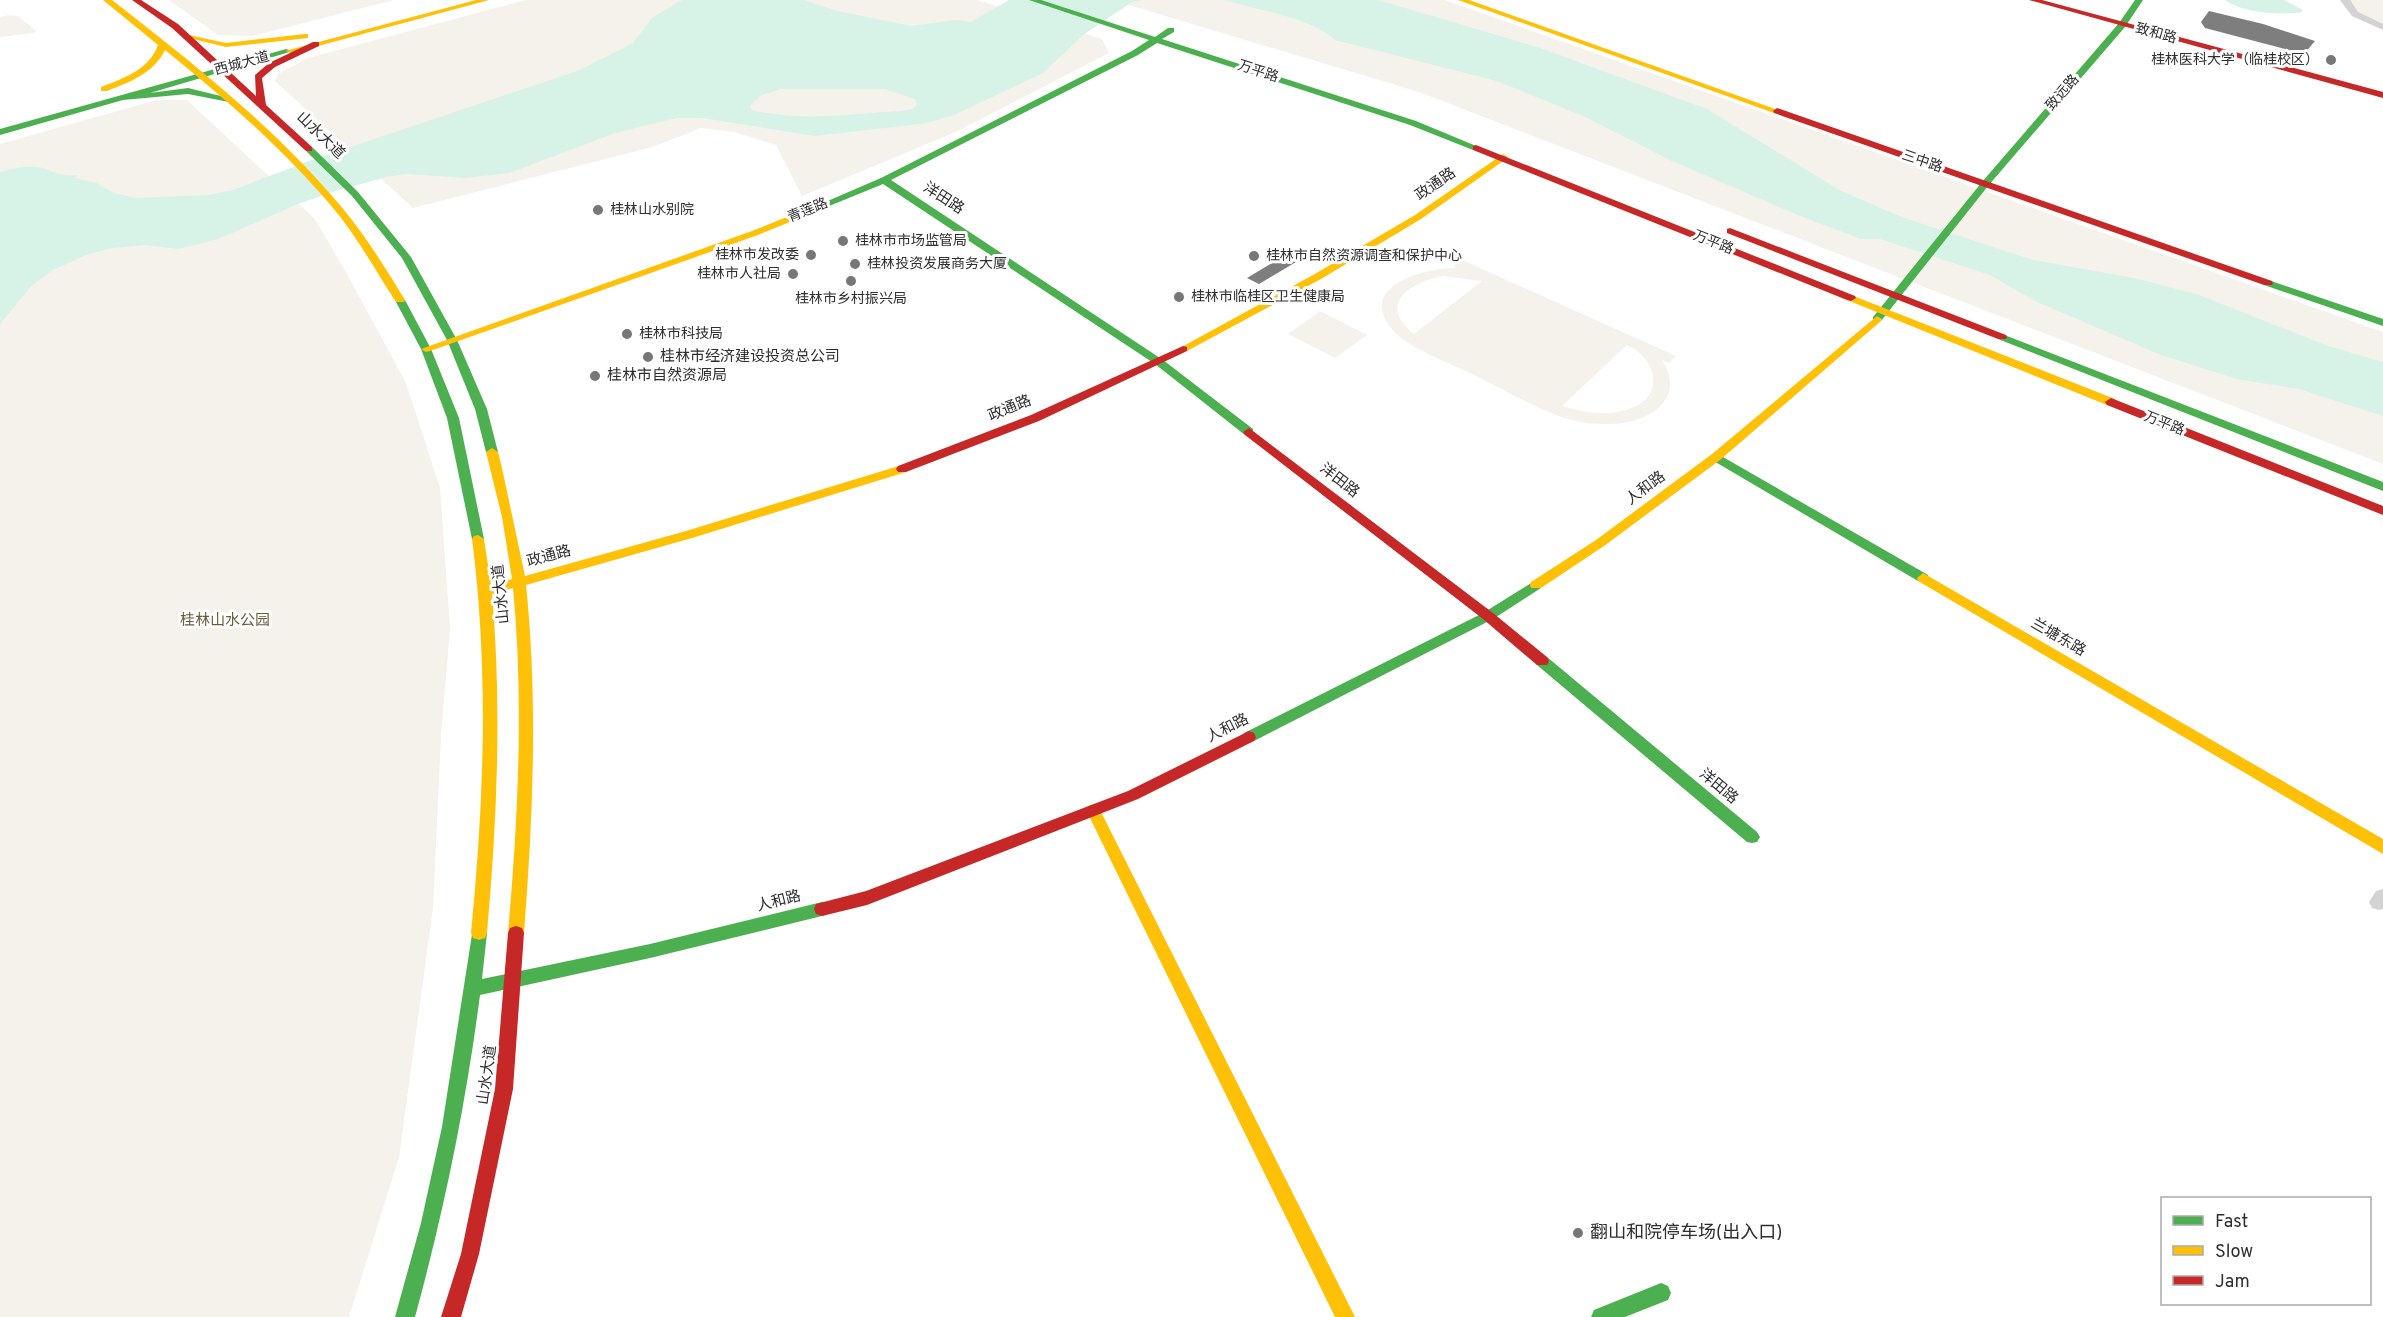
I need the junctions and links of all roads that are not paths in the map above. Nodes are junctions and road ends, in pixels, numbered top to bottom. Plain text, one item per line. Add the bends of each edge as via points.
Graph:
1 (107, 0) edge
2 (136, 0) edge
3 (439, 0) edge
4 (485, 0) edge
5 (1033, 0) edge
6 (1076, 0) edge
7 (1462, 0) edge
8 (2033, 0) edge
9 (2139, 0) edge
10 (2345, 0) edge
11 (2122, 25) junction
12 (2383, 27) edge
13 (1171, 30) junction
14 (185, 36) junction
15 (305, 36) junction
16 (1157, 39) junction
17 (163, 43) junction
18 (317, 44) junction
19 (217, 64) junction
20 (196, 70) junction
21 (105, 95) junction
22 (2383, 95) edge
23 (234, 104) junction
24 (262, 105) junction
25 (1426, 113) dead end
26 (0, 119) edge
27 (0, 132) edge
28 (1503, 157) junction
29 (884, 180) junction
30 (1985, 184) junction
31 (1712, 224) dead end
32 (1898, 297) junction
33 (1884, 313) junction
34 (2383, 323) edge
35 (452, 340) junction
36 (426, 349) junction
37 (1159, 362) junction
38 (1716, 457) junction
39 (2383, 487) edge
40 (2383, 511) edge
41 (519, 582) junction
42 (486, 591) junction
43 (1488, 616) junction
44 (1093, 810) junction
45 (1752, 837) dead end
46 (2383, 847) edge
47 (515, 980) junction
48 (473, 989) junction
49 (1661, 1293) dead end
50 (405, 1317) edge
51 (451, 1317) edge
52 (1344, 1317) edge
53 (1601, 1317) edge

1 - 17 main road, 山水大道
2 - 14 main road, 山水大道
3 - 15 main road, 西城大道
4 - 18 main road, 西城大道
5 - 16 main road, 万平路
6 - 13 main road, 万平路
7 - 30 main road, 三中路
8 - 11 main road, 致和路
9 - 11 main road, 致远路
10 - 12 street via 2356,14
11 - 22 main road, 致和路
11 - 30 main road, 致远路
13 - 16 main road, 青莲路
13 - 25 main road, 万平路
14 - 15 main road via 226,45
14 - 19 main road, 山水大道
15 - 19 main road, 西城大道
16 - 28 main road, 万平路 via 1413,123
16 - 29 main road, 青莲路
17 - 20 main road, 山水大道
17 - 21 main road via 162,52 151,65
18 - 19 main road, 西城大道
18 - 24 main road via 272,65 258,77
19 - 20 main road, 西城大道
19 - 24 main road, 山水大道
20 - 21 main road, 西城大道
20 - 23 main road, 山水大道
21 - 23 main road via 193,91 217,95
21 - 26 main road, 西城大道
21 - 27 main road, 西城大道
23 - 36 main road, 山水大道 via 332,202 381,265
24 - 35 main road, 山水大道 via 355,194 399,248
28 - 33 main road, 万平路
28 - 37 main road, 政通路 via 1388,235
29 - 35 main road, 青莲路 via 755,233
29 - 37 main road, 洋田路
30 - 32 main road, 致远路
30 - 34 main road, 三中路
31 - 32 main road, 万平路
32 - 33 main road, 人和路
32 - 39 main road, 万平路
33 - 38 main road, 人和路
33 - 40 main road, 万平路
35 - 36 main road, 青莲路
35 - 41 main road, 山水大道 via 481,409
36 - 42 main road, 山水大道 via 453,418
37 - 41 main road, 政通路 via 1035,418 882,477
37 - 43 main road, 洋田路
38 - 43 main road, 人和路 via 1600,543
38 - 46 main road, 兰塘东路
41 - 42 main road, 政通路
41 - 47 main road, 山水大道 via 526,814
42 - 48 main road, 山水大道 via 491,692 490,821
43 - 44 main road, 人和路 via 1133,795
43 - 45 main road, 洋田路
44 - 47 main road, 人和路 via 867,898
44 - 52 main road
47 - 48 main road, 人和路
47 - 51 main road, 山水大道 via 504,1089 470,1254
48 - 50 main road, 山水大道 via 457,1098
49 - 53 main road

